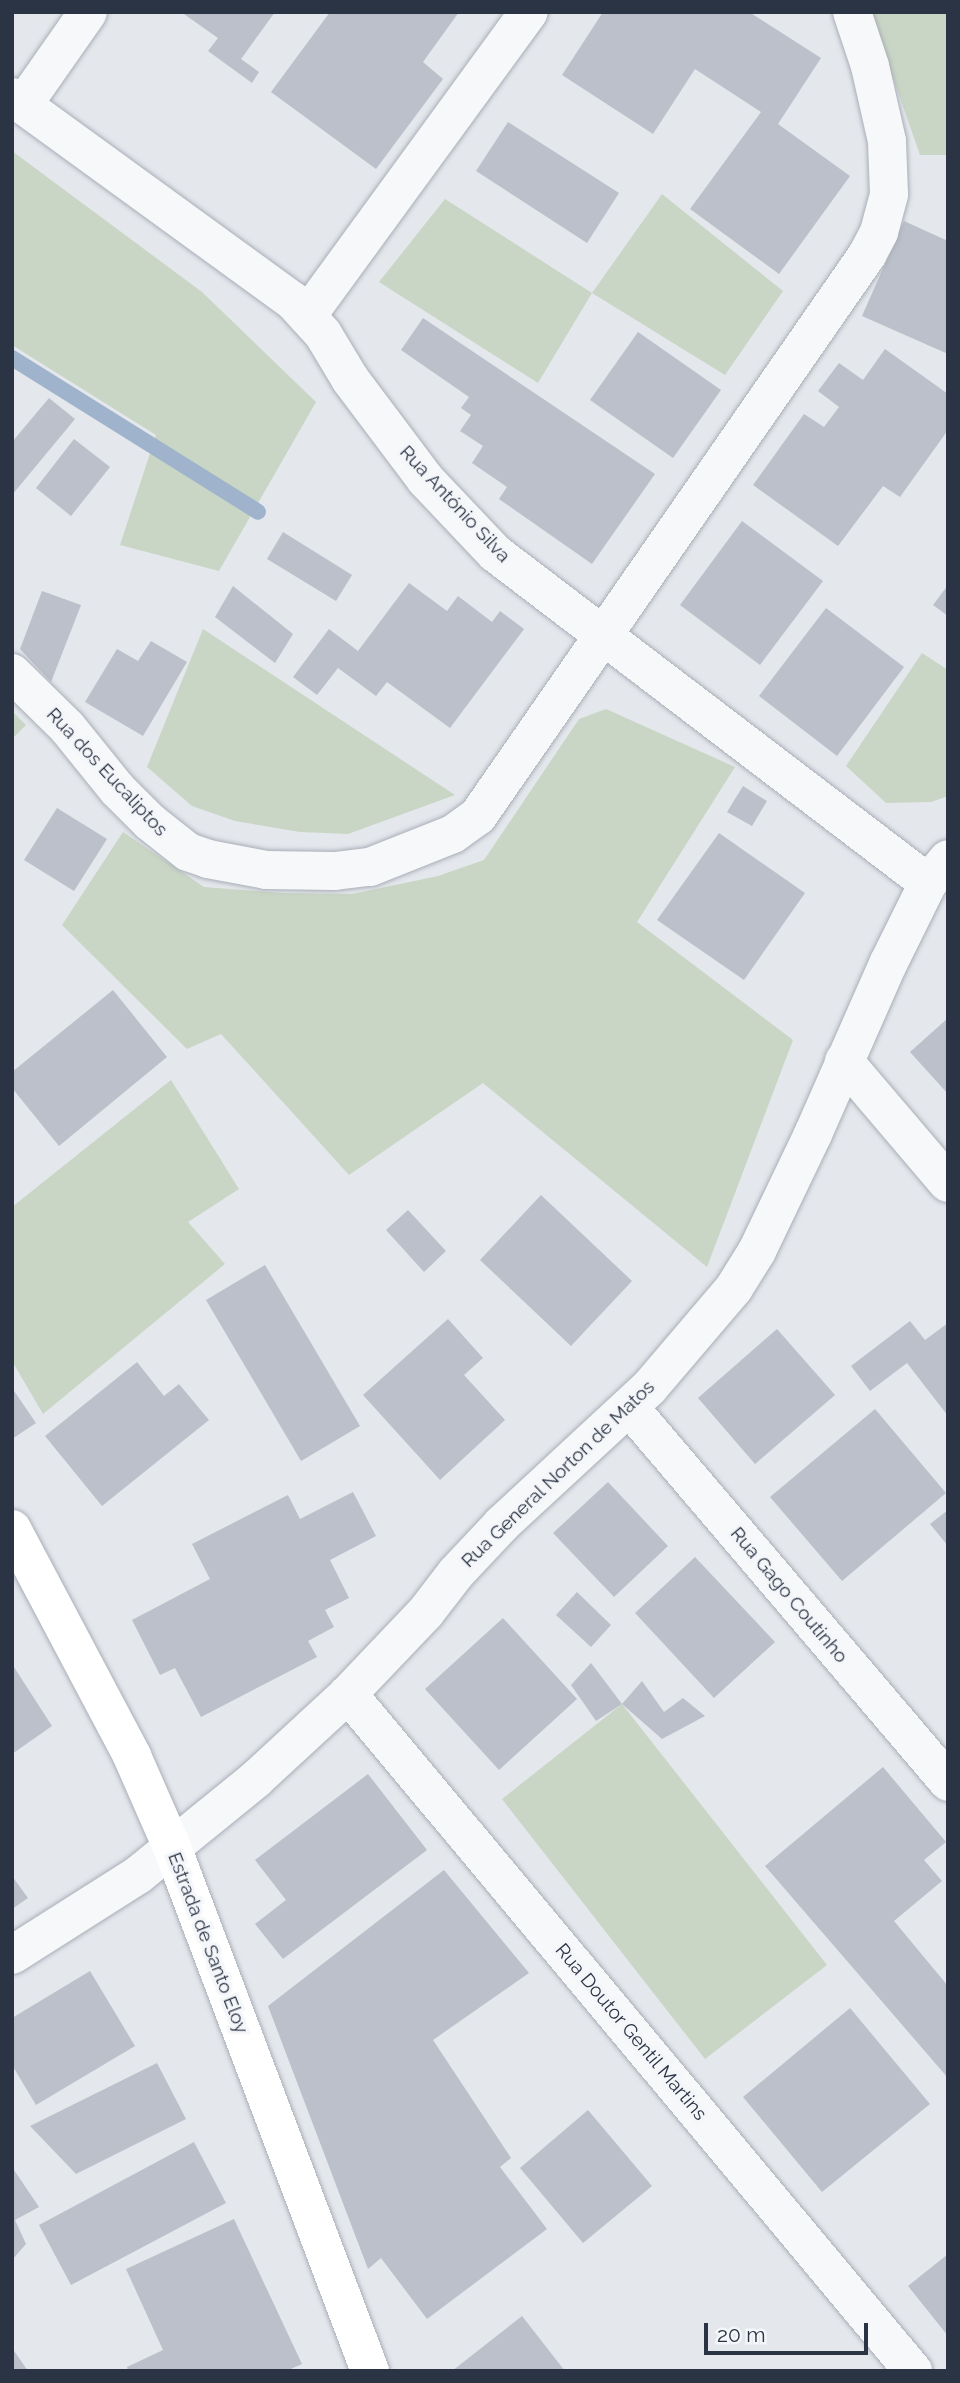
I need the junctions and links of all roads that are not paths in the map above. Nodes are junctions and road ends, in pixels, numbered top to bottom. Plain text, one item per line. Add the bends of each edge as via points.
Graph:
1 (88, 12) edge
2 (529, 12) edge
3 (852, 12) edge
4 (18, 101) edge
5 (307, 316) junction
6 (602, 634) junction
7 (12, 673) edge
8 (938, 871) edge
9 (844, 1061) junction
10 (948, 1183) edge
11 (631, 1408) junction
12 (12, 1529) edge
13 (348, 1694) junction
14 (948, 1782) edge
15 (172, 1847) junction
16 (12, 1955) edge
17 (370, 2371) edge
18 (913, 2371) edge

1 - 4 street
2 - 5 street
3 - 6 street, Rua dos Eucaliptos via 887,141 889,194 879,232
4 - 5 street, Rua António Silva via 279,288
5 - 6 street, Rua António Silva via 425,479 495,553
6 - 7 street, Rua dos Eucaliptos via 478,816 414,852 370,867 335,871 266,870 188,852 117,789 68,727
6 - 8 street, Rua António Silva
8 - 9 street, Rua General Norton de Matos
9 - 10 street
9 - 11 street, Rua General Norton de Matos via 793,1177 734,1288
11 - 13 street, Rua General Norton de Matos via 502,1524
11 - 14 street, Rua Gago Coutinho
12 - 15 main road, Estrada de Santo Eloy via 132,1756
13 - 15 street, Rua General Norton de Matos via 256,1779
13 - 18 street, Rua Doutor Gentil Martins
15 - 16 street, Rua General Norton de Matos via 123,1886
15 - 17 main road, Estrada de Santo Eloy

